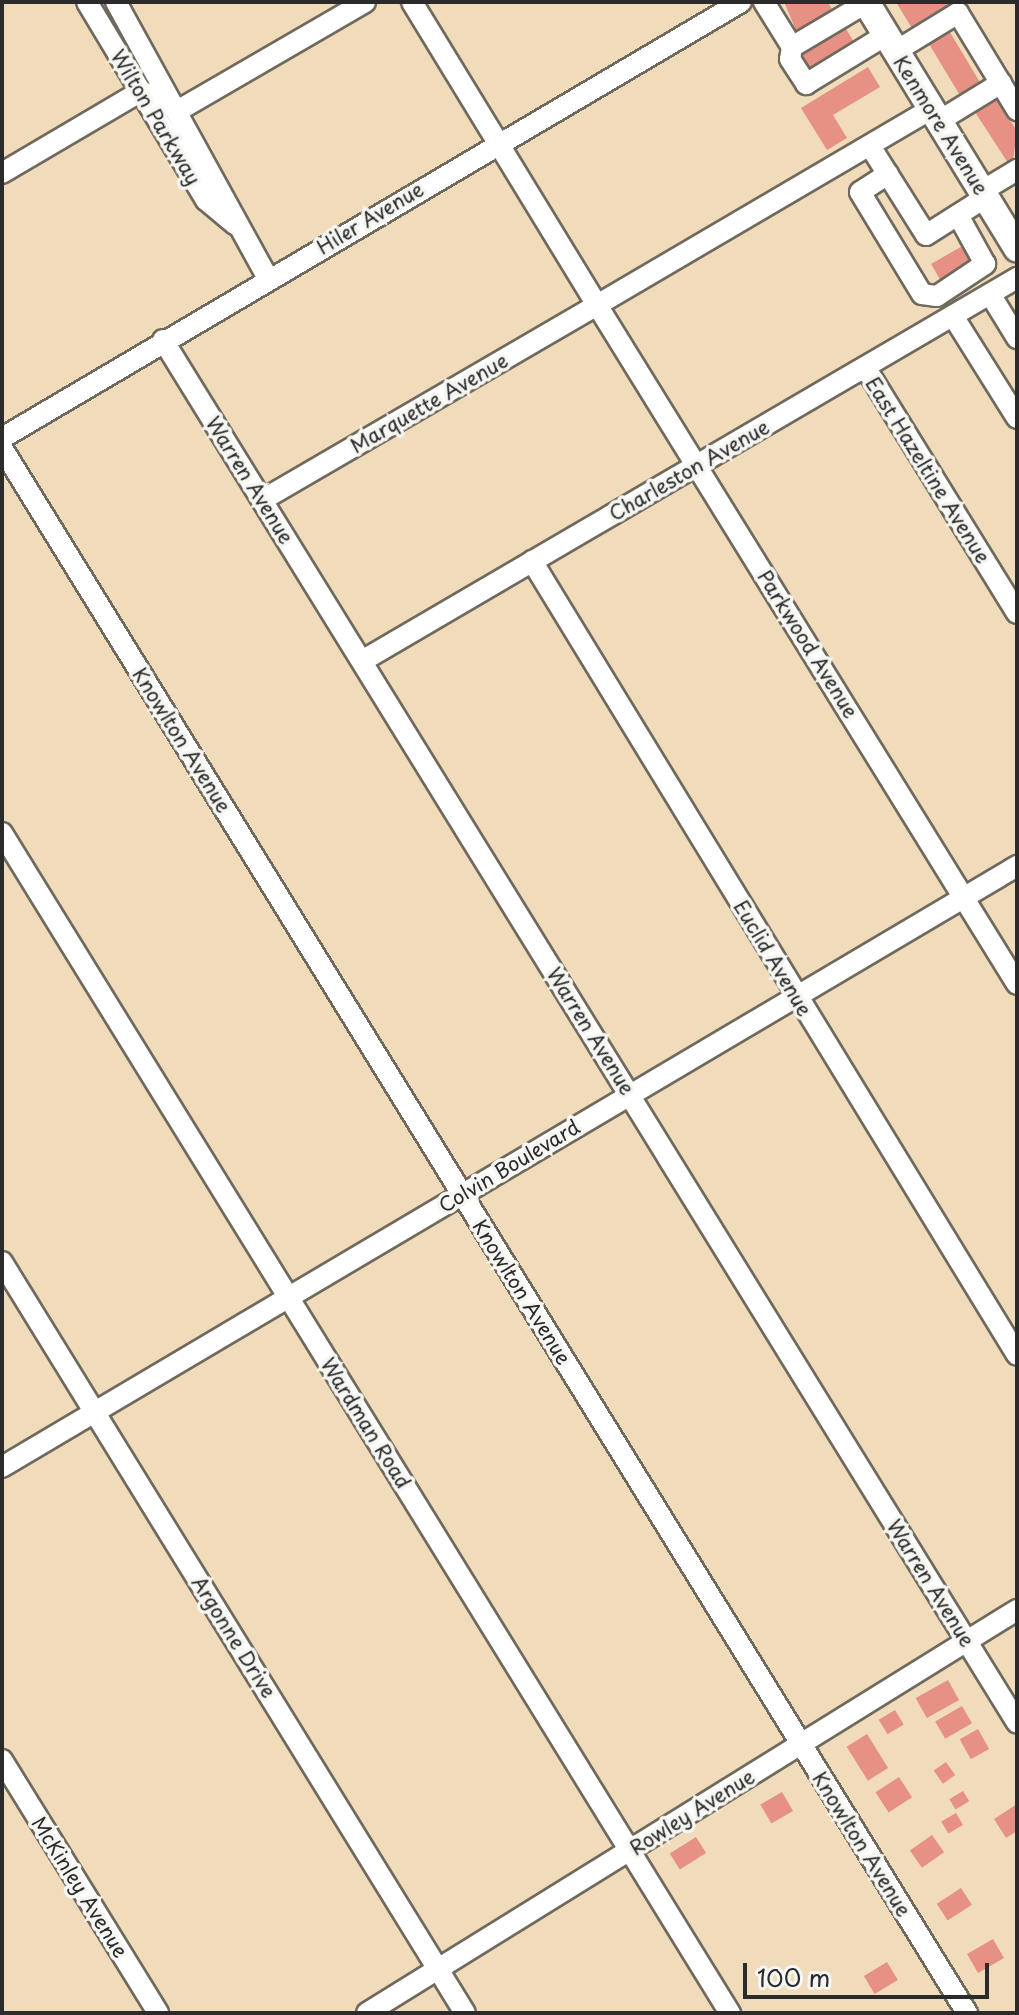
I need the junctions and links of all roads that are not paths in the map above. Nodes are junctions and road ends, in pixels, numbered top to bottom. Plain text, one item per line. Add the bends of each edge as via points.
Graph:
1 (87, 2) edge
2 (116, 2) edge
3 (365, 2) edge
4 (412, 2) edge
5 (741, 2) edge
6 (764, 2) edge
7 (866, 2) edge
8 (891, 43) junction
9 (792, 47) junction
10 (1001, 83) junction
11 (141, 91) junction
12 (179, 110) junction
13 (1017, 110) edge
14 (935, 115) junction
15 (497, 144) junction
16 (870, 146) junction
17 (1017, 170) edge
18 (2, 173) edge
19 (888, 174) junction
20 (984, 194) junction
21 (958, 215) junction
22 (235, 224) junction
23 (1017, 248) edge
24 (1017, 278) edge
25 (268, 279) junction
26 (990, 294) junction
27 (598, 305) junction
28 (953, 316) junction
29 (1017, 338) edge
30 (163, 340) junction
31 (865, 367) junction
32 (1017, 418) edge
33 (2, 438) edge
34 (2, 448) edge
35 (698, 465) junction
36 (262, 500) junction
37 (532, 561) junction
38 (1017, 613) edge
39 (362, 661) junction
40 (2, 833) edge
41 (1017, 866) edge
42 (964, 897) junction
43 (1017, 984) edge
44 (796, 996) junction
45 (630, 1094) junction
46 (462, 1194) junction
47 (2, 1262) edge
48 (288, 1296) junction
49 (1017, 1355) edge
50 (94, 1410) junction
51 (2, 1467) edge
52 (1017, 1610) edge
53 (967, 1641) junction
54 (1017, 1723) edge
55 (801, 1744) junction
56 (2, 1760) edge
57 (630, 1850) junction
58 (438, 1968) junction
59 (158, 2013) edge
60 (367, 2013) edge
61 (465, 2013) edge
62 (730, 2013) edge
63 (967, 2013) edge

1 - 11 street, Wilton Parkway
2 - 12 street, Wilton Parkway
3 - 12 street
4 - 15 street, Parkwood Avenue
5 - 15 street, Hiler Avenue
6 - 9 street
7 - 8 main road, Kenmore Avenue
7 - 9 street
8 - 9 street via 806,84 790,59
8 - 10 street via 958,13
8 - 14 main road, Kenmore Avenue
10 - 13 street
10 - 14 street, Marquette Avenue
11 - 12 street
11 - 18 street
11 - 22 street, Wilton Parkway via 206,200
12 - 22 street, Wilton Parkway
14 - 16 street, Marquette Avenue
14 - 20 main road, Kenmore Avenue
15 - 25 street, Hiler Avenue
15 - 27 street, Parkwood Avenue
16 - 19 street
16 - 27 street, Marquette Avenue
17 - 20 street
19 - 21 street via 926,235
19 - 21 street via 860,192 922,294 937,296 985,264
20 - 21 street
20 - 23 main road, Kenmore Avenue
22 - 25 street, Wilton Parkway
24 - 26 street, Charleston Avenue
25 - 30 street, Hiler Avenue
26 - 28 street, Charleston Avenue
26 - 29 street
27 - 35 street, Parkwood Avenue
27 - 36 street, Marquette Avenue
28 - 31 street, Charleston Avenue
28 - 32 street
30 - 33 street, Hiler Avenue
30 - 36 street, Warren Avenue
31 - 35 street, Charleston Avenue
31 - 38 street, East Hazeltine Avenue
34 - 46 street, Knowlton Avenue
35 - 37 street, Charleston Avenue
35 - 42 street, Parkwood Avenue
36 - 39 street, Warren Avenue
37 - 39 street, Charleston Avenue
37 - 44 street, Euclid Avenue
39 - 45 street, Warren Avenue
40 - 48 street, Wardman Road
41 - 42 street, Colvin Boulevard
42 - 43 street, Parkwood Avenue
42 - 44 street, Colvin Boulevard
44 - 45 street, Colvin Boulevard
44 - 49 street, Euclid Avenue
45 - 46 street, Colvin Boulevard
45 - 53 street, Warren Avenue
46 - 48 street, Colvin Boulevard
46 - 55 street, Knowlton Avenue
47 - 50 street, Argonne Drive
48 - 50 street, Colvin Boulevard
48 - 57 street, Wardman Road
50 - 51 street, Colvin Boulevard
50 - 58 street, Argonne Drive
52 - 53 street, Rowley Avenue
53 - 54 street, Warren Avenue
53 - 55 street, Rowley Avenue
55 - 57 street, Rowley Avenue
55 - 63 street, Knowlton Avenue
56 - 59 street, McKinley Avenue
57 - 58 street, Rowley Avenue
57 - 62 street, Wardman Road
58 - 60 street, Rowley Avenue
58 - 61 street, Argonne Drive

